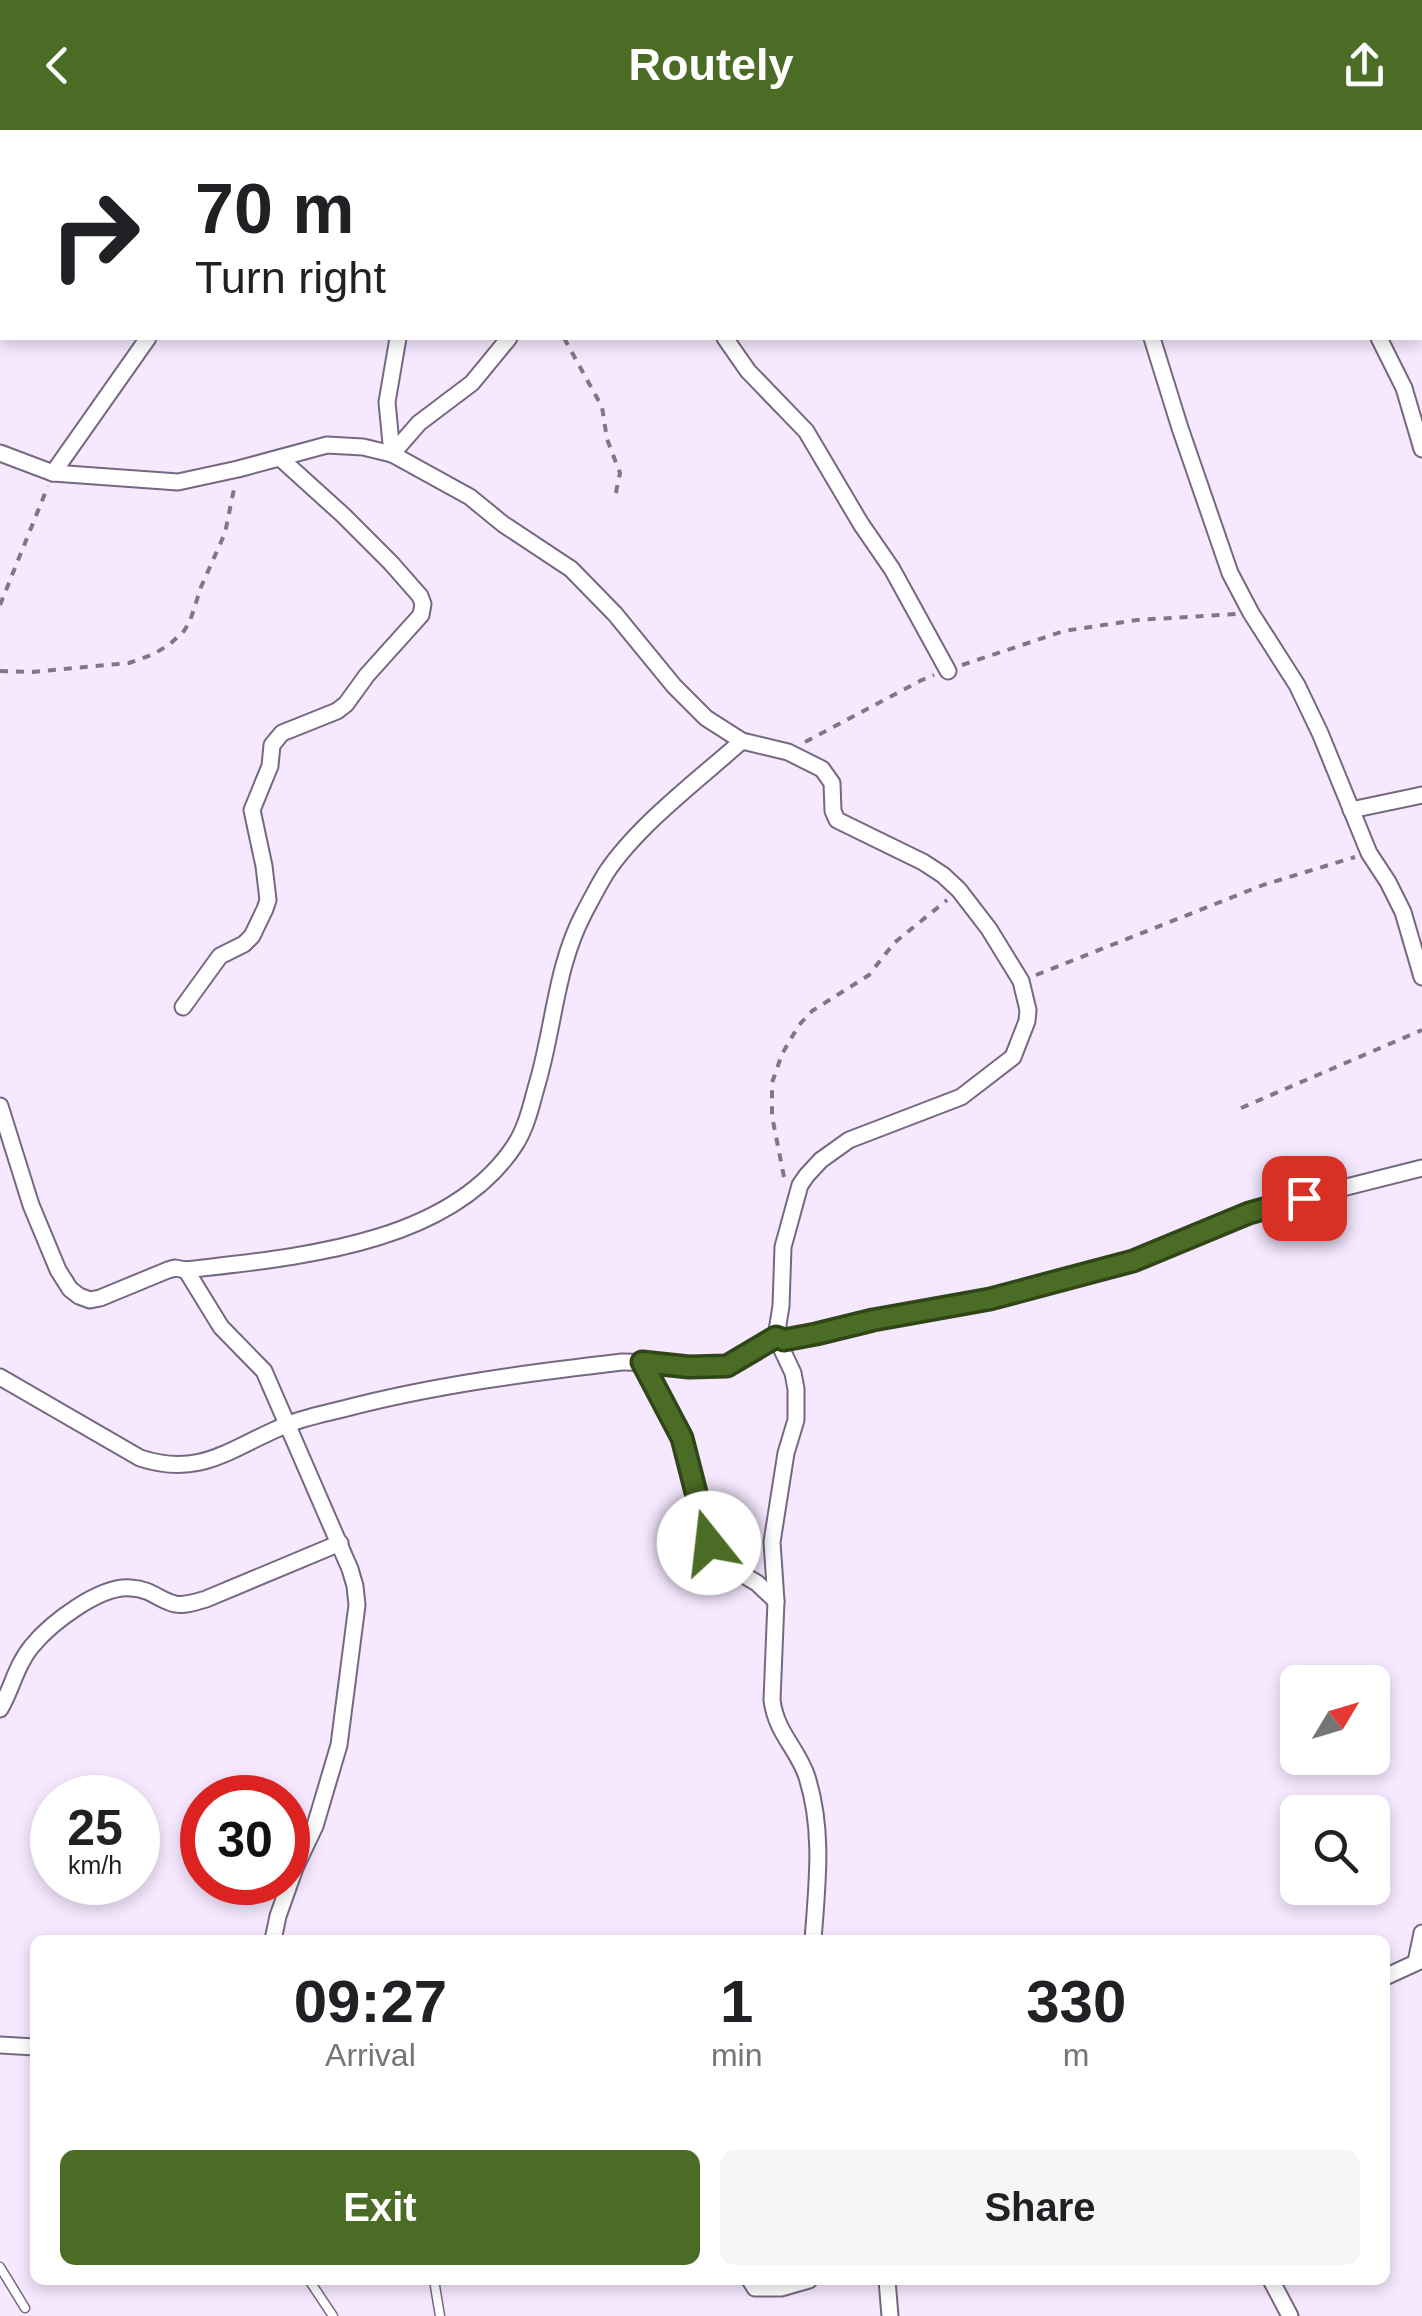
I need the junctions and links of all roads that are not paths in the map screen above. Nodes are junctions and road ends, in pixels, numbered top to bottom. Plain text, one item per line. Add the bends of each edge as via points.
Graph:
1 (147, 340) edge
2 (398, 340) edge
3 (508, 340) edge
4 (726, 340) edge
5 (1153, 340) edge
6 (1380, 340) edge
7 (1422, 449) edge
8 (0, 452) edge
9 (392, 454) junction
10 (280, 458) junction
11 (53, 473) junction
12 (948, 670) road end
13 (742, 742) junction
14 (1422, 795) edge
15 (1351, 810) junction
16 (1422, 978) edge
17 (183, 1007) dead end
18 (0, 1106) edge
19 (1422, 1168) edge
20 (186, 1270) junction
21 (776, 1337) junction
22 (642, 1362) junction
23 (0, 1377) edge
24 (287, 1424) junction
25 (340, 1543) junction
26 (776, 1601) junction
27 (7, 1673) edge
28 (0, 1709) edge
29 (1422, 1933) edge
30 (274, 1935) edge
31 (813, 1935) edge
32 (1419, 1961) edge
33 (1390, 1974) edge
34 (0, 2045) edge
35 (30, 2048) edge
36 (0, 2266) edge
37 (312, 2285) edge
38 (435, 2285) edge
39 (753, 2285) edge
40 (792, 2285) edge
41 (888, 2285) edge
42 (1274, 2285) edge
43 (26, 2308) dead end
44 (334, 2316) edge
45 (440, 2316) edge
46 (890, 2316) edge
47 (1290, 2316) edge

1 - 11 street
2 - 9 street via 387,402
3 - 9 street via 472,383 418,424
4 - 12 street via 806,431
5 - 15 street via 1230,573 1298,685
6 - 7 street via 1404,388
8 - 11 street
9 - 10 street via 327,445
9 - 13 street via 470,497 570,569 685,698
10 - 11 street via 178,482
10 - 17 street via 391,563 423,604 421,615 346,704 275,739 252,810 265,909 252,936 220,956
13 - 20 street via 607,872 563,963 529,1112 498,1168 434,1216 386,1233 322,1251
13 - 21 street via 812,762 832,784 837,820 943,875 1021,981 1028,1010 1013,1057 960,1097 849,1140 800,1185 784,1247
14 - 15 street
15 - 16 street via 1403,912
18 - 20 street via 31,1205 70,1289 90,1300 168,1270
19 - 21 street via 1267,1207 1133,1261 990,1299
20 - 24 street via 221,1327 264,1371
21 - 22 street via 727,1366
21 - 26 street via 793,1373 796,1420 772,1542
22 - 24 street via 472,1382
22 - 26 street via 682,1438 709,1543 723,1563
23 - 24 street via 160,1464 198,1464
24 - 25 street
25 - 27 street via 188,1604 133,1588 100,1594 60,1620
25 - 30 street via 356,1604 339,1745
26 - 31 street via 774,1716 803,1767 818,1824
27 - 28 street via 8,1696
29 - 32 street
32 - 33 street
34 - 35 street
36 - 43 lane
37 - 44 lane
38 - 45 lane
39 - 40 street
41 - 46 street
42 - 47 street

